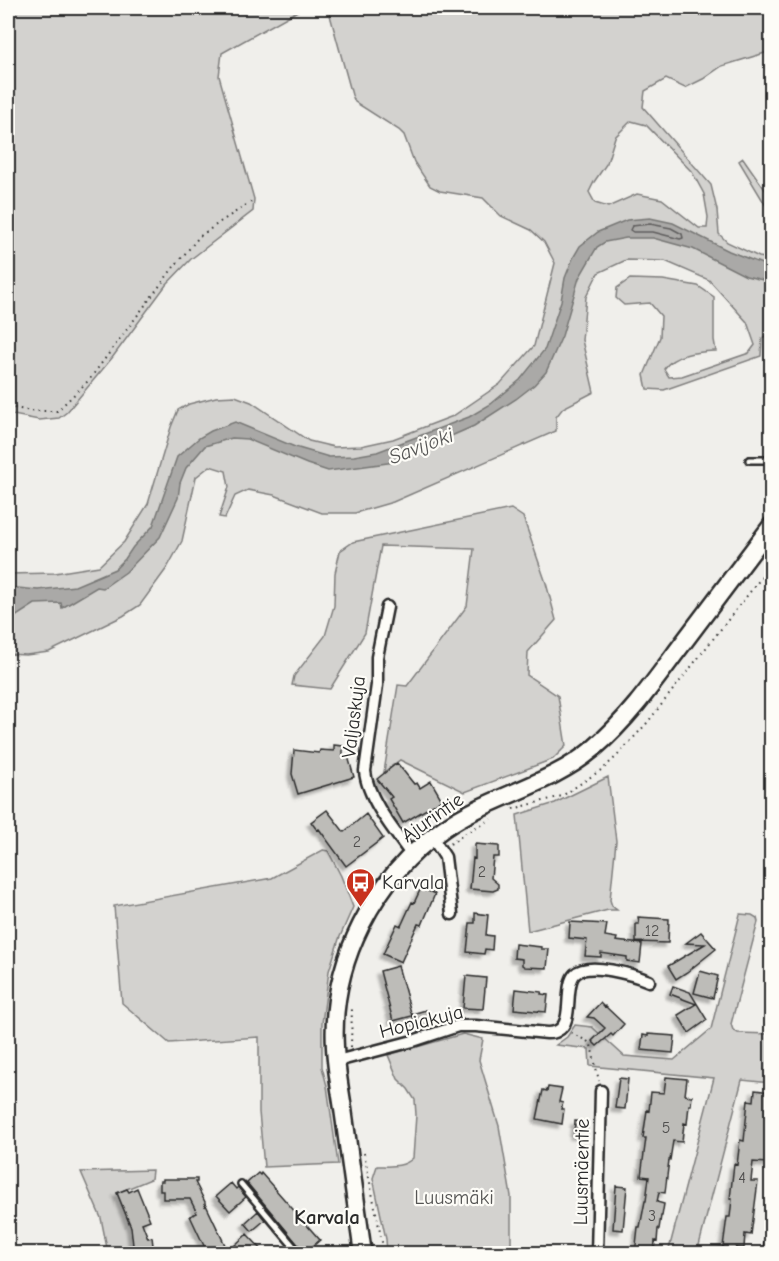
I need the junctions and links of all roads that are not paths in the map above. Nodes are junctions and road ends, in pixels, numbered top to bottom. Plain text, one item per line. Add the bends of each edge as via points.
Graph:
1 (750, 460) dead end
2 (771, 460) edge
3 (771, 525) edge
4 (387, 607) dead end
5 (436, 844) junction
6 (411, 854) junction
7 (452, 914) dead end
8 (649, 981) dead end
9 (344, 1059) junction
10 (601, 1090) road end
11 (241, 1184) dead end
12 (771, 1235) edge
13 (300, 1254) edge
14 (363, 1254) edge
15 (597, 1254) edge
16 (769, 1254) edge

1 - 2 lane
3 - 5 street, Ajurintie via 617,727 573,765 445,827
4 - 6 street, Valjaskuja via 364,771 374,799
5 - 6 street, Ajurintie
5 - 7 street via 445,857
6 - 9 street, Ajurintie via 369,910 343,970 335,1047
8 - 9 street, Hopiakuja via 627,973 584,969 572,981 566,1017 557,1031 458,1026
9 - 14 street, Ajurintie
10 - 15 street, Luusmäentie
11 - 13 lane
12 - 16 street

